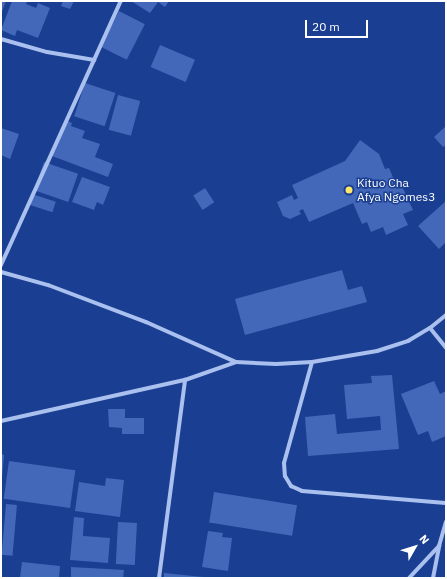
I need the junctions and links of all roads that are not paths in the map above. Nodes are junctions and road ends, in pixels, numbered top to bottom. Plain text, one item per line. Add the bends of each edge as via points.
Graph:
1 (121, 1) edge
2 (1, 39) edge
3 (94, 60) junction
4 (1, 265) edge
5 (1, 272) edge
6 (446, 315) edge
7 (430, 328) junction
8 (446, 348) edge
9 (236, 362) junction
10 (312, 362) junction
11 (184, 380) junction
12 (1, 421) edge
13 (446, 503) edge
14 (446, 522) edge
15 (439, 546) junction
16 (159, 578) edge
17 (409, 578) edge
18 (433, 578) edge

1 - 3 street
2 - 3 street via 47,52
3 - 4 street
5 - 9 street via 48,285 146,322
6 - 7 street
7 - 8 street
7 - 10 street via 408,341 377,352
9 - 10 street
9 - 11 street
10 - 13 street via 284,463 285,476 292,486 302,491
11 - 12 street
11 - 16 street
14 - 15 street
15 - 17 street
15 - 18 street

